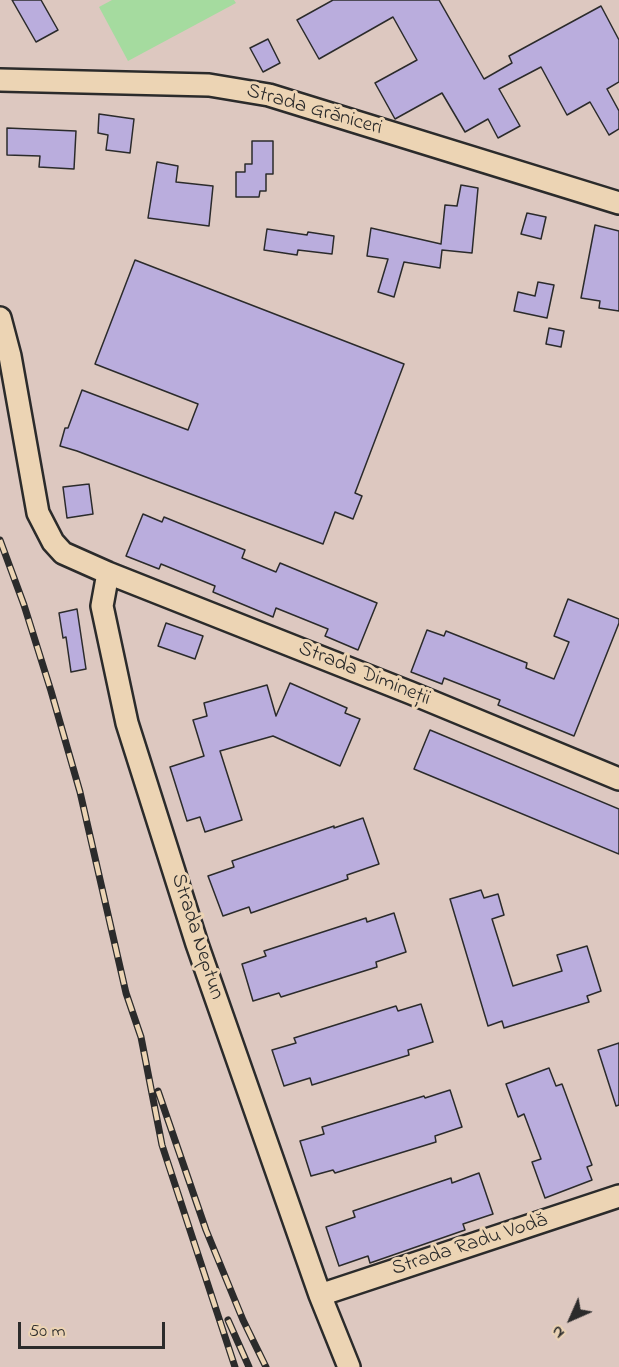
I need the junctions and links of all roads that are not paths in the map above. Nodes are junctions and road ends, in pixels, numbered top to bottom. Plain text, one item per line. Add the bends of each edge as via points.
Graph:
1 (0, 80) edge
2 (619, 202) edge
3 (0, 318) edge
4 (108, 573) junction
5 (619, 779) edge
6 (619, 1196) edge
7 (320, 1295) junction
8 (349, 1367) edge

1 - 2 street, Strada Grăniceri via 209,85 269,95
3 - 4 street via 38,513 63,553
4 - 5 street, Strada Dimineții
4 - 7 street, Strada Neptun via 102,606 128,723 198,944
6 - 7 street, Strada Radu Vodă
7 - 8 street, Strada Neptun

